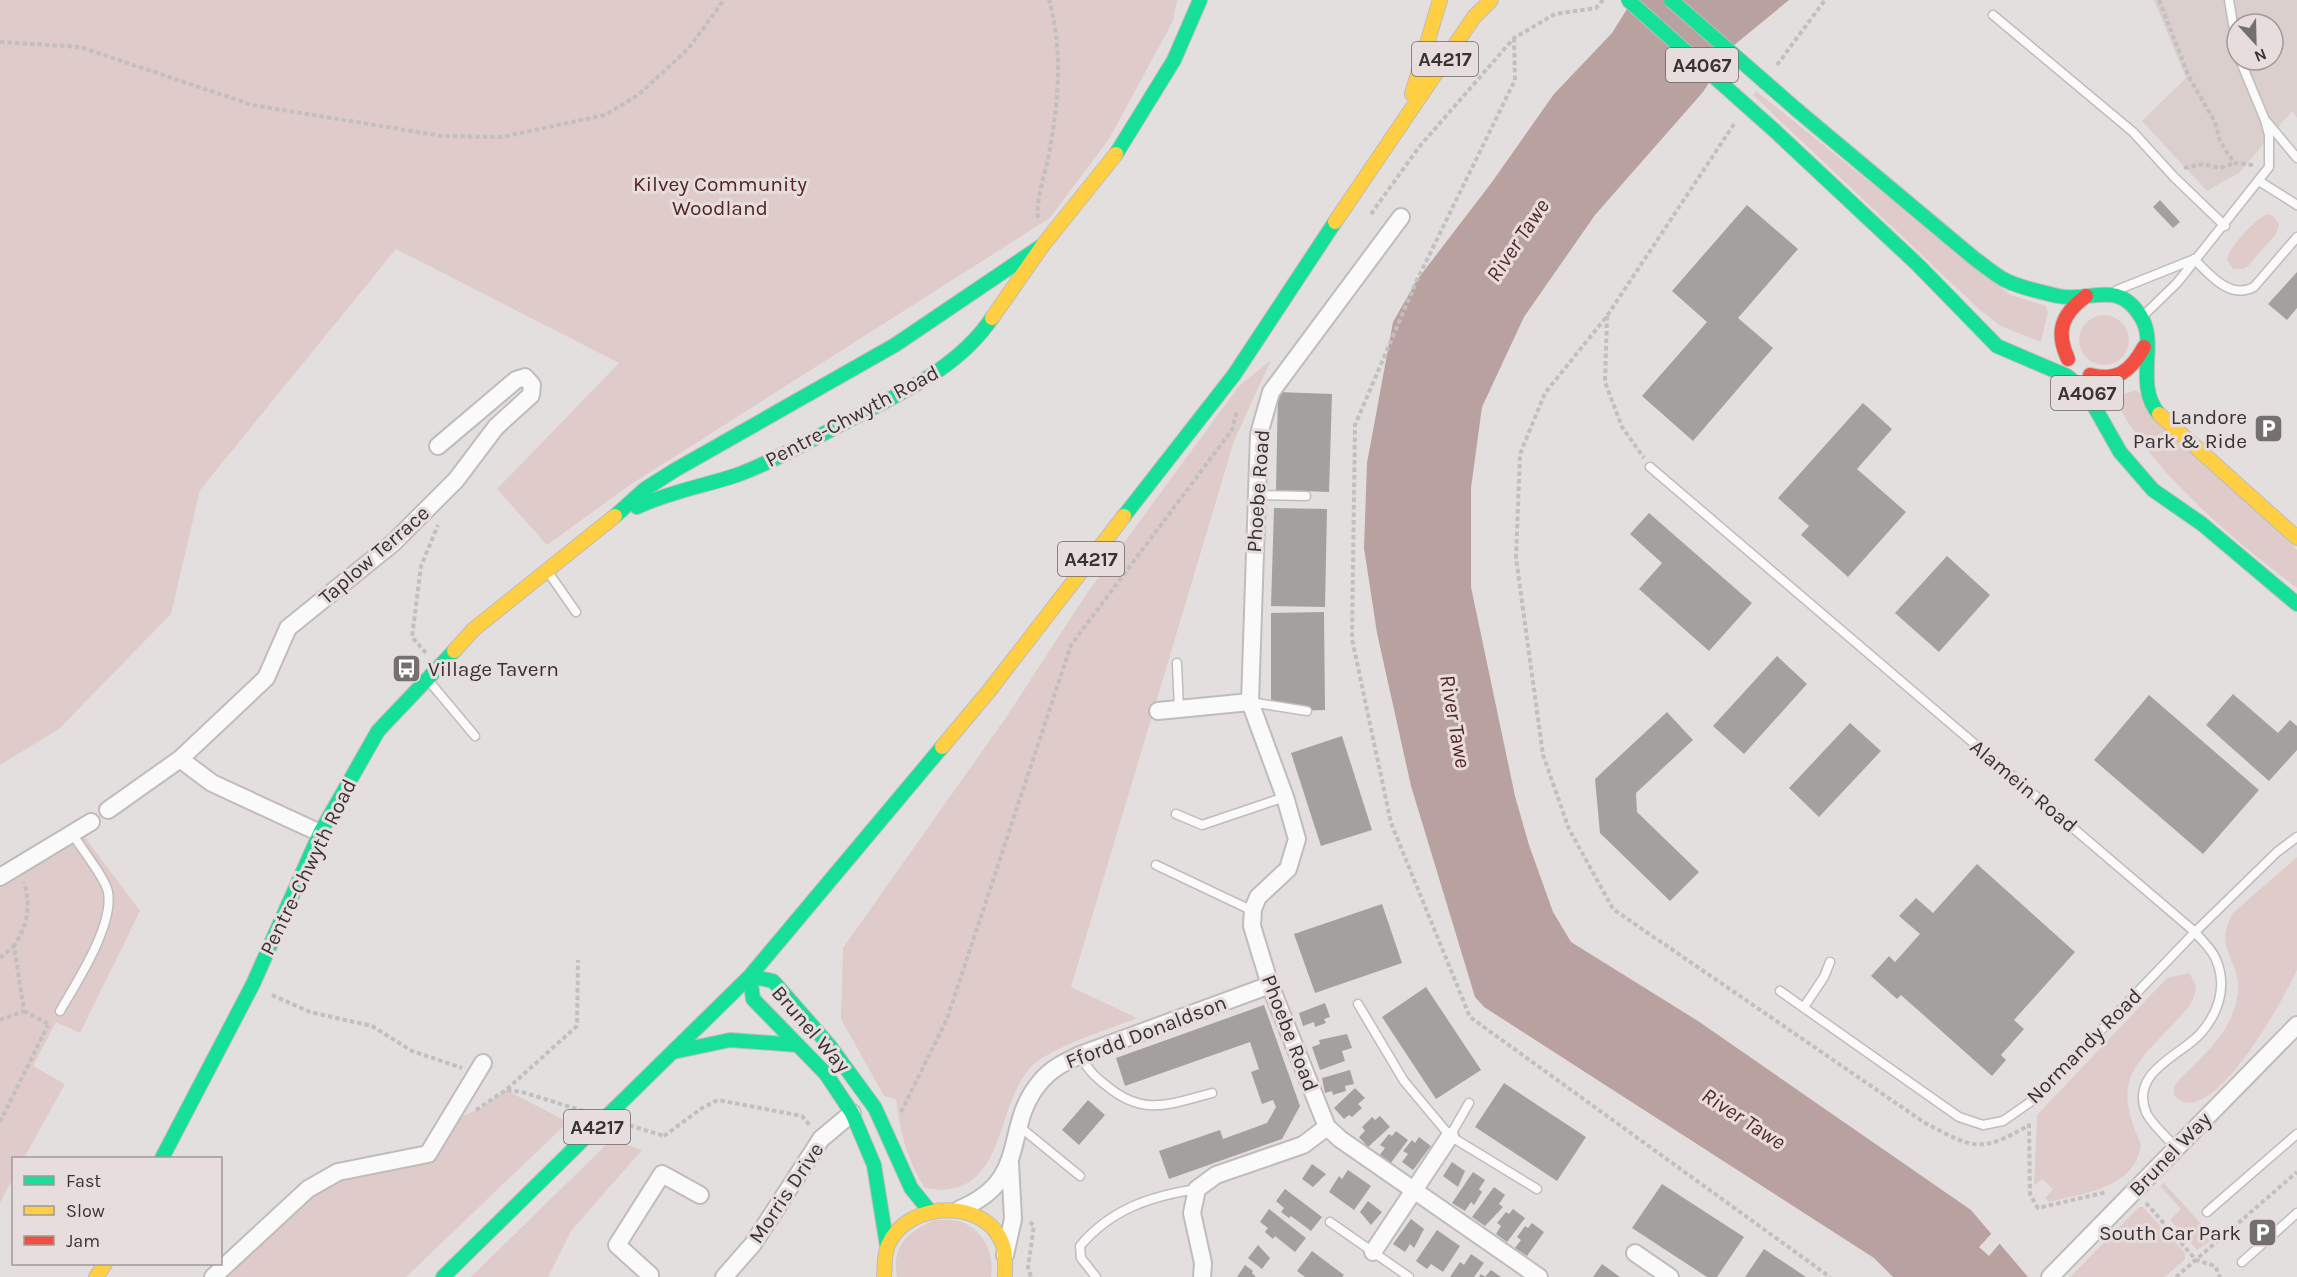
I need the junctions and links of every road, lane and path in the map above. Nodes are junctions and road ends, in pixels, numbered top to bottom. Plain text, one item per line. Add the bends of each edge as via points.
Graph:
1 (724, 0) edge
2 (1049, 0) edge
3 (1200, 0) edge
4 (1440, 0) edge
5 (1491, 0) edge
6 (1603, 0) edge
7 (1628, 0) edge
8 (1671, 0) edge
9 (1824, 0) edge
10 (2159, 0) edge
11 (1993, 15) dead end
12 (1514, 38) junction
13 (0, 42) edge
14 (1775, 67) dead end
15 (2245, 72) edge
16 (1740, 116) dead end
17 (1403, 120) junction
18 (2265, 120) junction
19 (2297, 158) edge
20 (2234, 163) junction
21 (2270, 167) junction
22 (2184, 168) dead end
23 (2259, 181) junction
24 (2297, 205) edge
25 (1401, 217) dead end
26 (1364, 223) dead end
27 (2225, 226) junction
28 (2297, 237) edge
29 (1043, 245) junction
30 (2194, 259) junction
31 (1946, 293) junction
32 (2108, 293) junction
33 (2086, 296) junction
34 (1607, 315) junction
35 (2142, 318) junction
36 (2033, 346) dead end
37 (2144, 347) junction
38 (2050, 351) dead end
39 (2068, 359) junction
40 (2090, 375) junction
41 (2101, 389) dead end
42 (1239, 404) dead end
43 (438, 446) dead end
44 (1650, 466) joint
45 (2164, 481) dead end
46 (1257, 495) junction
47 (1306, 496) dead end
48 (442, 516) dead end
49 (613, 518) junction
50 (2202, 524) junction
51 (2297, 538) edge
52 (546, 569) junction
53 (2297, 604) edge
54 (576, 612) dead end
55 (1177, 663) dead end
56 (440, 664) junction
57 (426, 678) junction
58 (1250, 702) junction
59 (1179, 709) junction
60 (1158, 711) dead end
61 (1307, 711) dead end
62 (475, 736) dead end
63 (180, 759) junction
64 (1285, 796) junction
65 (108, 810) dead end
66 (1176, 814) dead end
67 (91, 822) dead end
68 (72, 833) junction
69 (320, 833) junction
70 (2297, 837) edge
71 (1156, 865) dead end
72 (16, 868) junction
73 (0, 877) edge
74 (1253, 911) junction
75 (2195, 932) junction
76 (14, 946) junction
77 (0, 958) edge
78 (578, 960) dead end
79 (1830, 962) dead end
80 (750, 976) junction
81 (253, 984) junction
82 (1270, 985) junction
83 (1780, 991) dead end
84 (1358, 1004) dead end
85 (1804, 1007) junction
86 (24, 1011) junction
87 (60, 1011) joint
88 (0, 1020) edge
89 (48, 1025) junction
90 (2295, 1025) edge
91 (798, 1045) junction
92 (673, 1052) junction
93 (1080, 1055) junction
94 (480, 1069) joint
95 (506, 1089) junction
96 (1212, 1093) dead end
97 (1469, 1103) dead end
98 (852, 1113) junction
99 (902, 1117) dead end
100 (450, 1121) junction
101 (0, 1122) edge
102 (1020, 1127) junction
103 (1328, 1127) junction
104 (2297, 1134) edge
105 (1450, 1136) junction
106 (821, 1139) junction
107 (2176, 1148) junction
108 (163, 1157) edge
109 (1010, 1163) junction
110 (2297, 1172) edge
111 (1080, 1176) dead end
112 (1197, 1189) junction
113 (1537, 1189) dead end
114 (2135, 1191) junction
115 (1415, 1192) junction
116 (700, 1196) dead end
117 (1012, 1207) junction
118 (928, 1209) junction
119 (960, 1209) junction
120 (2207, 1212) dead end
121 (2297, 1212) edge
122 (1330, 1222) dead end
123 (887, 1246) junction
124 (1373, 1252) junction
125 (1635, 1253) dead end
126 (2196, 1260) junction
127 (2242, 1262) dead end
128 (1006, 1270) edge
129 (651, 1276) edge
130 (213, 1277) edge
131 (443, 1277) edge
132 (724, 1277) edge
133 (884, 1277) edge
134 (1031, 1277) edge
135 (1096, 1277) edge
136 (1202, 1277) edge
137 (1409, 1277) edge
138 (1539, 1277) edge
139 (1670, 1277) edge
140 (1830, 1277) edge
141 (2050, 1277) edge
142 (2176, 1277) edge
143 (2220, 1277) edge

1 - 13 path via 688,49 639,95 605,115 502,137 442,136 252,105 80,47
2 - 29 path via 1057,32 1060,72 1056,117 1037,214
3 - 29 main road, Pentre-Chwyth Road via 1174,60 1120,149
4 - 17 main road, A4217
5 - 17 main road, A4217 via 1474,17
6 - 12 path via 1596,8 1554,14
7 - 31 main road, A4067, bridge via 1775,130
8 - 33 main road, A4067, bridge via 1975,259 2006,281 2061,297
9 - 14 path
10 - 20 path via 2189,76
11 - 27 lane via 2133,132
12 - 26 path via 1419,147
12 - 140 path via 1515,81 1417,280 1355,425 1352,639 1391,823 1470,1017
15 - 18 lane
16 - 34 path
17 - 80 main road, A4217 via 1234,375 988,691
18 - 19 lane
18 - 21 lane
20 - 21 path
20 - 22 path via 2220,168 2203,164
21 - 23 lane
23 - 24 lane
23 - 27 lane
25 - 46 street, Phoebe Road via 1271,392 1259,434
27 - 30 lane
28 - 30 lane via 2254,287 2246,291 2228,288
29 - 49 main road, Pentre-Chwyth Road via 894,345 676,468
29 - 49 main road, Pentre-Chwyth Road via 985,329 957,358 928,378 776,459 662,496
30 - 32 lane
30 - 35 lane via 2177,283
31 - 36 main road, A4067 via 1987,323
31 - 50 main road, A4067 via 1997,346 2067,376 2085,390 2121,452 2153,490
32 - 33 main road
32 - 35 main road via 2128,301
33 - 39 main road via 2070,306 2061,323 2059,342
34 - 44 path via 1605,382 1622,427
34 - 114 path via 1545,393 1520,454 1516,558 1543,755 1569,829 1613,909 1925,1123 1966,1145 1999,1142 2029,1125 2030,1194 2038,1208 2106,1192 2123,1180
35 - 37 main road via 2146,332
37 - 40 main road via 2136,364 2122,375 2104,380
37 - 51 main road, A4067 via 2145,380 2156,412
38 - 39 main road, A4067
39 - 40 main road
40 - 41 main road, A4067
42 - 99 path via 1232,430 1071,645 947,1019 901,1108
43 - 63 street, Taplow Terrace via 516,380 525,377 532,385 531,395 496,427 456,480 393,543 288,628 266,678
44 - 75 lane, Alamein Road
45 - 50 main road, A4067
46 - 47 lane
46 - 58 street, Phoebe Road
48 - 56 path via 420,566 412,637
49 - 52 main road, Pentre-Chwyth Road
50 - 53 main road, A4067
52 - 54 lane
52 - 56 main road, Pentre-Chwyth Road via 474,629
55 - 59 lane
56 - 57 main road, Pentre-Chwyth Road
57 - 62 lane
57 - 69 main road, Pentre-Chwyth Road via 378,731
58 - 59 street
58 - 61 lane
58 - 64 street, Phoebe Road
59 - 60 street
63 - 65 street
63 - 69 street via 212,783
64 - 66 lane via 1202,825
64 - 74 street, Phoebe Road via 1297,839 1294,856 1288,869 1258,897
67 - 68 street
68 - 72 street
68 - 87 lane via 108,891 108,910 90,958
69 - 81 main road, Pentre-Chwyth Road
70 - 75 lane, Normandy Road
71 - 74 lane
72 - 73 street
72 - 76 path via 29,904 25,929
74 - 82 street, Phoebe Road via 1252,926
75 - 85 lane, Normandy Road via 2036,1098 2003,1121 1983,1125 1959,1116
75 - 107 lane, Alamein Road via 2217,960 2223,988 2216,1011 2200,1035 2159,1063 2144,1090 2146,1112
76 - 77 path
76 - 86 path
78 - 95 path via 577,1026
79 - 85 lane
80 - 91 main road, Brunel Way via 753,999
80 - 92 main road, A4217
80 - 118 main road, Brunel Way via 773,981 829,1045 875,1108 911,1188
81 - 94 path via 310,1012 372,1026 412,1051
81 - 108 main road, Pentre-Chwyth Road
82 - 93 street, Ffordd Donaldson
82 - 103 street, Phoebe Road
83 - 85 lane, Normandy Road
84 - 105 lane via 1404,1081
86 - 88 path
86 - 89 path
87 - 89 path
89 - 101 path
90 - 107 street, Brunel Way
91 - 92 main road via 779,1047 739,1040
91 - 98 main road, Brunel Way via 826,1074
92 - 131 main road, A4217
93 - 96 lane via 1088,1071 1137,1106 1160,1106
93 - 102 street, Ffordd Donaldson via 1042,1078 1026,1104
94 - 100 street
95 - 100 path via 479,1109
95 - 106 path, bridge via 664,1136 718,1100 802,1116
97 - 105 lane
98 - 106 street, Morris Drive
98 - 123 main road, Brunel Way via 874,1165
100 - 130 street via 428,1154 338,1172 308,1189
102 - 109 street, Ffordd Donaldson
102 - 111 lane
103 - 112 street via 1303,1145 1216,1175
103 - 115 street
104 - 120 lane
105 - 113 lane
105 - 115 street
106 - 132 street, Morris Drive via 753,1244
107 - 114 street, Brunel Way
109 - 117 street, Ffordd Donaldson
109 - 119 street, Ffordd Donaldson via 993,1190
110 - 126 path
112 - 135 lane via 1157,1195 1129,1207 1089,1236 1080,1246 1081,1258
112 - 136 street via 1192,1214 1203,1263
114 - 126 path
114 - 141 street, Brunel Way
115 - 124 street
115 - 138 street
116 - 129 street via 662,1174 628,1227 617,1245
117 - 128 street, Ffordd Donaldson
117 - 134 path via 1034,1226 1028,1267
118 - 119 main road
118 - 123 main road via 896,1230
119 - 128 main road via 975,1215 999,1239
121 - 127 lane
122 - 124 lane
123 - 133 main road, Brunel Way
124 - 137 lane
125 - 139 street
126 - 142 path
126 - 143 path via 2215,1266

